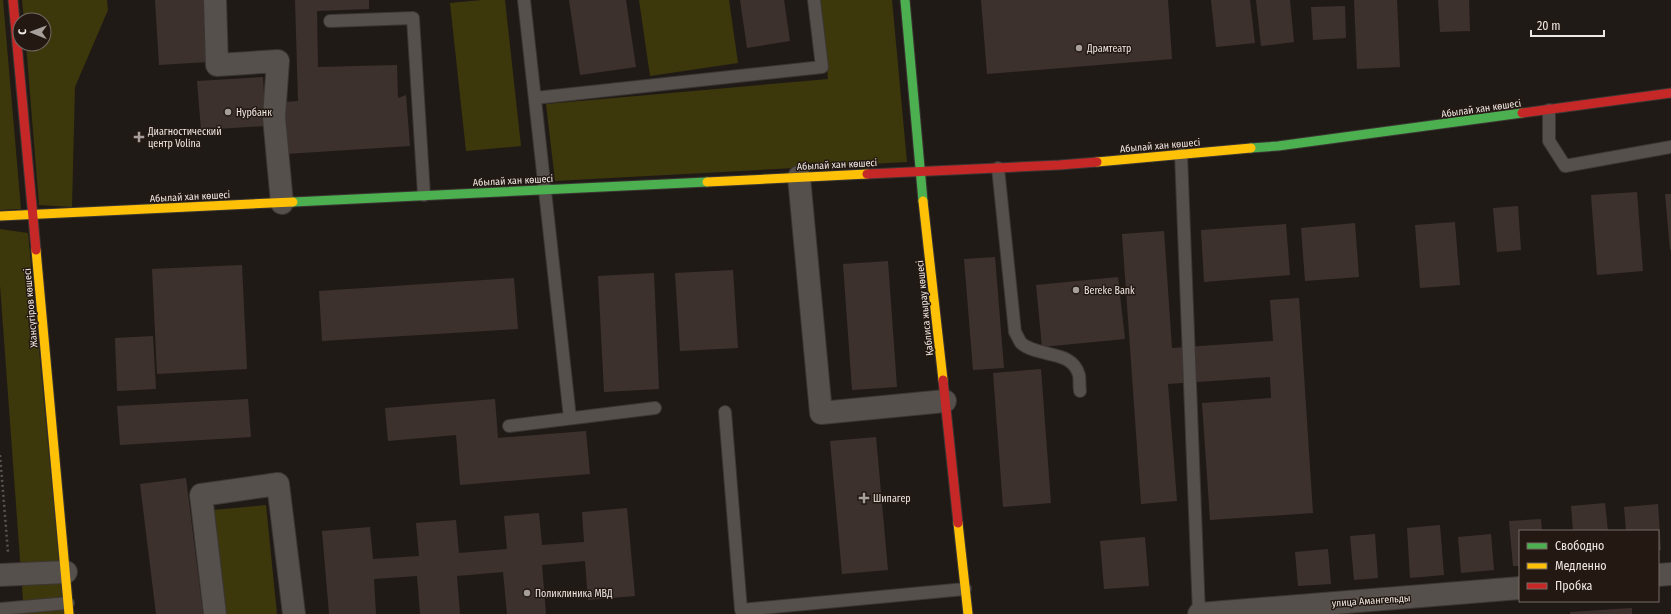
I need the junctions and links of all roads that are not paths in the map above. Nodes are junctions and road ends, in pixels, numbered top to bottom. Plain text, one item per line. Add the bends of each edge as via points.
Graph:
1 (13, 0) edge
2 (215, 0) edge
3 (524, 0) edge
4 (814, 0) edge
5 (905, 0) edge
6 (330, 21) dead end
7 (1671, 93) edge
8 (535, 98) junction
9 (1549, 110) junction
10 (1671, 147) edge
11 (1182, 154) junction
12 (998, 168) junction
13 (920, 171) junction
14 (800, 177) junction
15 (545, 190) junction
16 (424, 196) junction
17 (282, 203) junction
18 (32, 215) junction
19 (0, 216) edge
20 (1080, 391) dead end
21 (945, 401) junction
22 (655, 408) dead end
23 (725, 412) dead end
24 (570, 418) junction
25 (509, 426) dead end
26 (66, 572) junction
27 (1671, 574) edge
28 (5, 575) edge
29 (1659, 575) edge
30 (1519, 588) edge
31 (965, 589) junction
32 (69, 608) edge
33 (0, 609) edge
34 (1212, 613) edge
35 (215, 614) edge
36 (294, 614) edge
37 (968, 614) edge

1 - 18 main road, Жансүгіров көшесі
2 - 17 street via 217,65 278,61 274,117
3 - 8 lane
4 - 8 lane via 822,68
5 - 13 main road, Қаблиса жырау көшесі
6 - 16 lane via 413,18
7 - 9 main road, Абылай хан көшесі
8 - 15 lane
9 - 10 lane via 1549,142 1565,166
9 - 11 main road, Абылай хан көшесі via 1278,146
11 - 12 main road, Абылай хан көшесі
11 - 34 lane
12 - 13 main road, Абылай хан көшесі
12 - 20 lane via 1015,332 1021,342 1034,350 1062,357 1073,365 1079,375
13 - 14 main road, Абылай хан көшесі
13 - 21 main road, Қаблиса жырау көшесі
14 - 15 main road, Абылай хан көшесі
14 - 21 street via 821,413
15 - 16 main road, Абылай хан көшесі
15 - 24 lane
16 - 17 main road, Абылай хан көшесі
17 - 18 main road, Абылай хан көшесі
18 - 19 main road, Абылай хан көшесі
18 - 26 main road, Жансүгіров көшесі
21 - 31 main road, Қаблиса жырау көшесі
22 - 24 lane
23 - 31 lane via 741,610
24 - 25 lane
26 - 28 street
26 - 32 main road, Жансүгіров көшесі
27 - 29 street
30 - 34 street, улица Амангельды
31 - 37 main road, Қаблиса жырау көшесі
32 - 33 lane
35 - 36 street via 201,496 278,484

